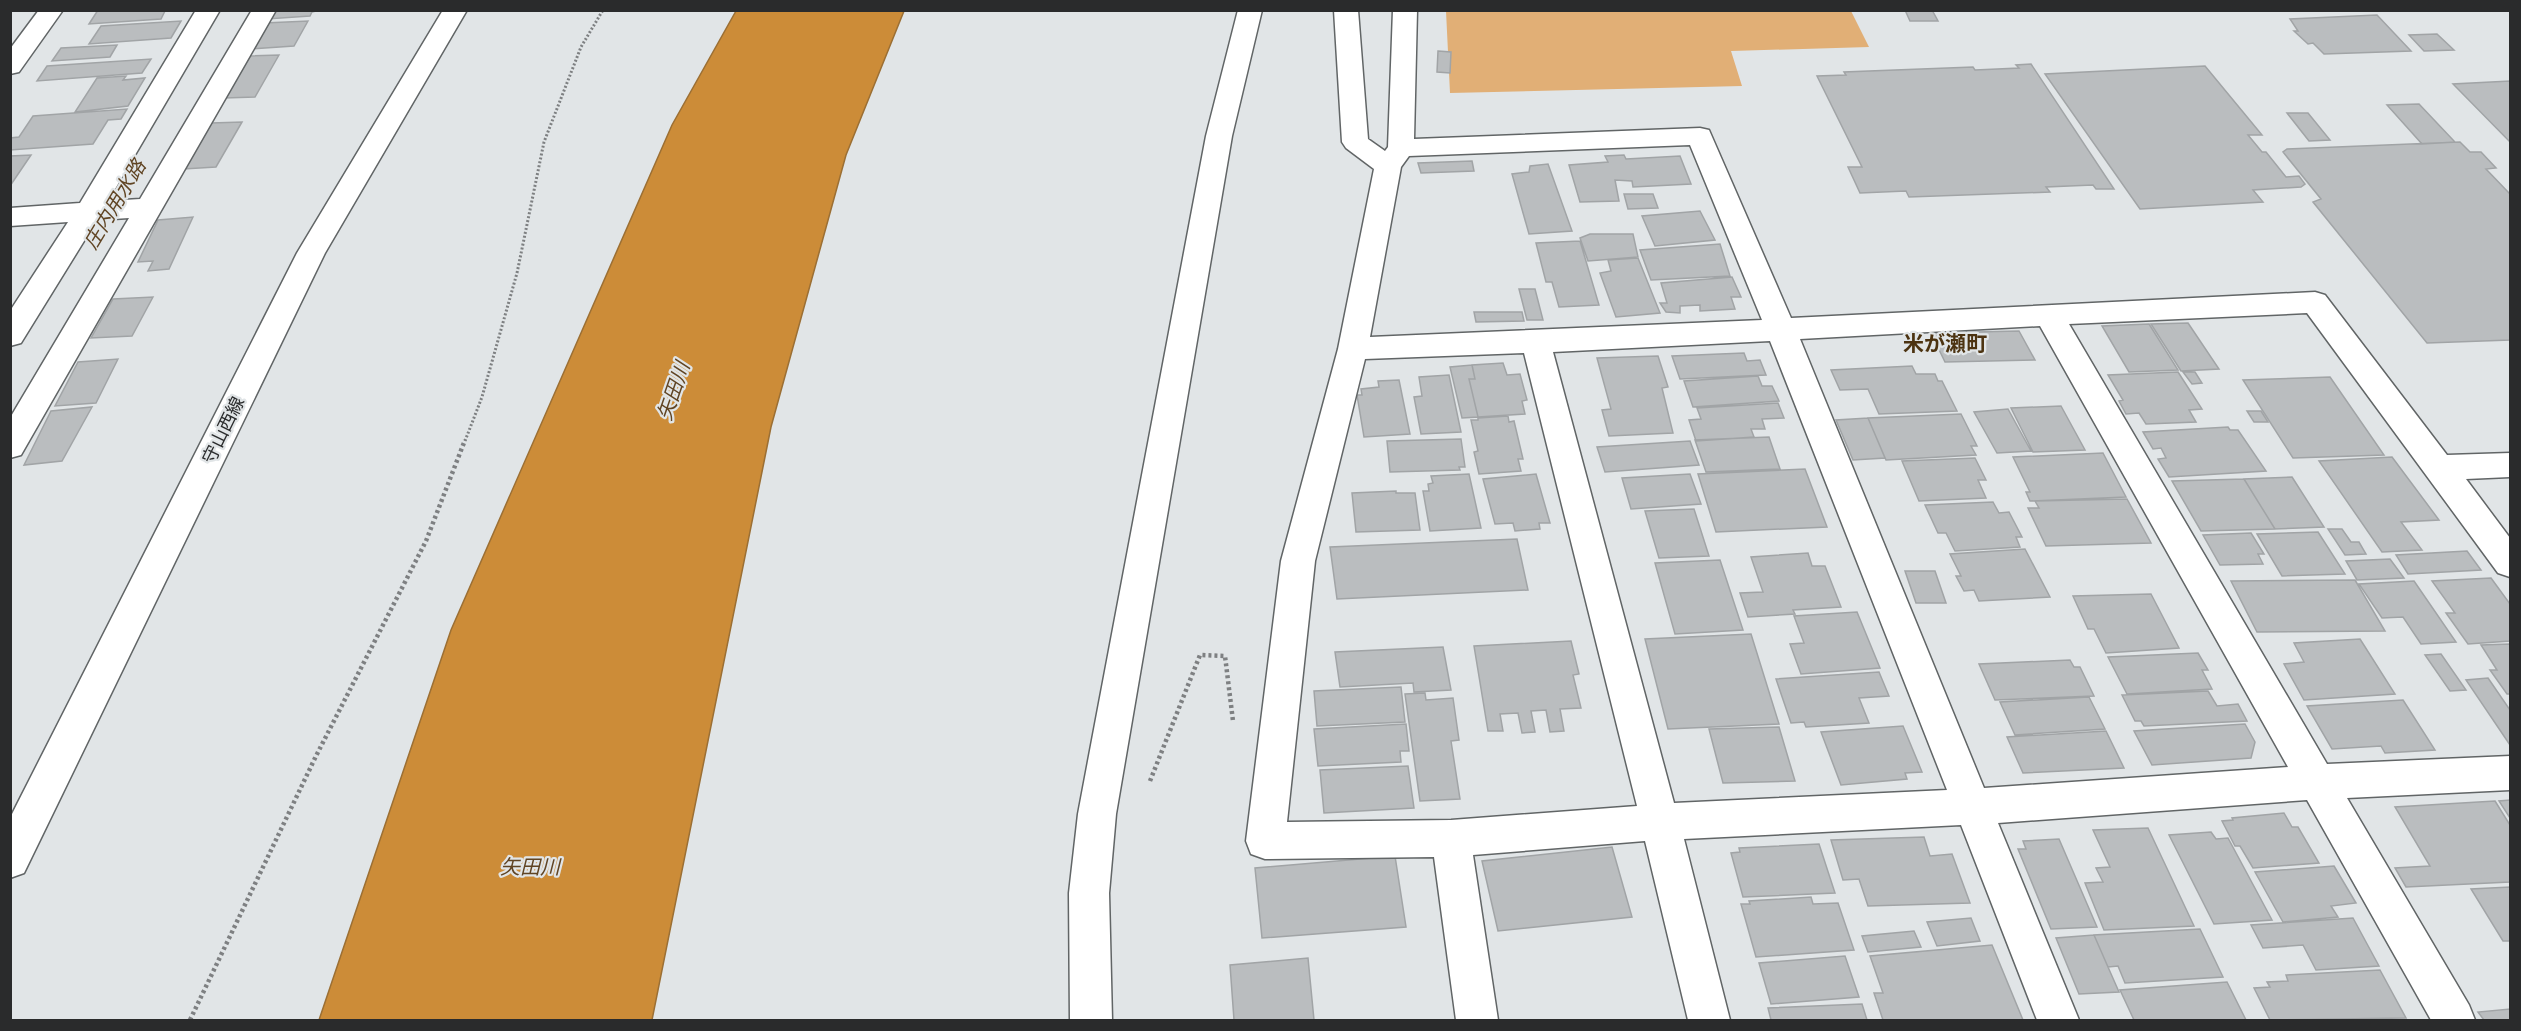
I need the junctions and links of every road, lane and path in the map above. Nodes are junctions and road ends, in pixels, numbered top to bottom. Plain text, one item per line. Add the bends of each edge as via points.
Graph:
1 (51, 10) edge
2 (208, 10) edge
3 (264, 10) edge
4 (455, 10) edge
5 (603, 10) edge
6 (1250, 10) edge
7 (1346, 10) edge
8 (1405, 10) edge
9 (10, 67) edge
10 (1395, 157) junction
11 (148, 208) junction
12 (89, 211) junction
13 (10, 218) edge
14 (2048, 314) junction
15 (1781, 330) junction
16 (10, 335) edge
17 (1536, 343) junction
18 (1353, 349) junction
19 (10, 446) edge
20 (2511, 465) edge
21 (2441, 468) junction
22 (2511, 563) edge
23 (1234, 727) dead end
24 (2511, 773) edge
25 (2316, 782) junction
26 (1971, 807) junction
27 (1097, 814) junction
28 (1660, 822) junction
29 (1450, 838) junction
30 (10, 860) edge
31 (190, 1020) edge
32 (1091, 1020) edge
33 (1477, 1020) edge
34 (1709, 1020) edge
35 (2058, 1020) edge
36 (2454, 1020) edge

1 - 9 street
2 - 12 street
3 - 11 street
4 - 30 street, 守山西線 via 311,253
5 - 31 path via 580,47 544,142 517,273 483,396 426,541 316,756
6 - 27 street via 1217,147
7 - 10 street via 1355,142
8 - 10 street
10 - 15 street via 1700,136
10 - 18 street
11 - 12 street
11 - 19 street
12 - 13 street
12 - 16 street
14 - 15 street
14 - 21 street via 2315,302
14 - 25 street
15 - 17 street
15 - 26 street
17 - 18 street
17 - 28 street
18 - 29 street via 1298,561 1265,841
20 - 21 street
21 - 22 street
23 - 27 path via 1226,656 1200,655 1142,803
24 - 25 street
25 - 26 street
25 - 36 street
26 - 28 street
26 - 35 street
27 - 32 street via 1089,893
28 - 29 street
28 - 34 street
29 - 33 street

